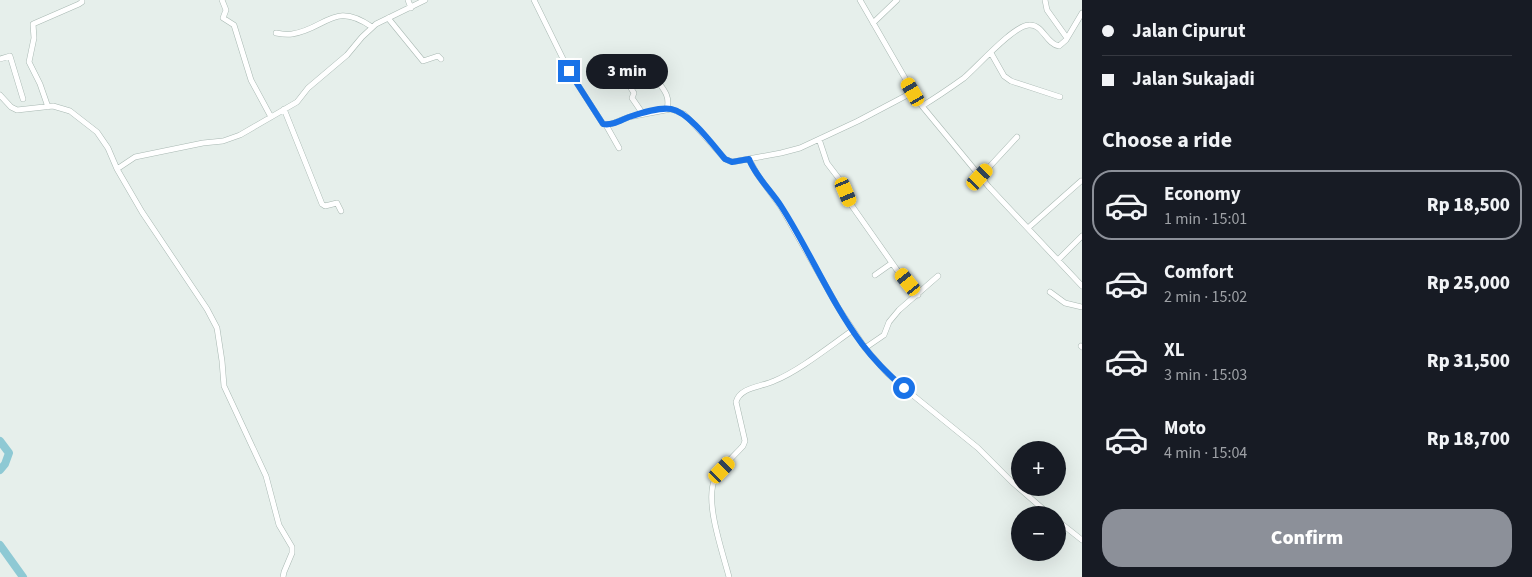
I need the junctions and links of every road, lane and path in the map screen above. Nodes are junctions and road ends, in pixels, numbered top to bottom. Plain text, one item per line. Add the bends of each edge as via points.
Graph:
1 (82, 0) edge
2 (222, 0) edge
3 (408, 0) edge
4 (425, 0) edge
5 (534, 0) edge
6 (860, 0) edge
7 (897, 0) edge
8 (1045, 0) edge
9 (411, 8) junction
10 (1082, 13) edge
11 (388, 18) junction
12 (873, 24) junction
13 (372, 27) junction
14 (276, 33) dead end
15 (1068, 38) junction
16 (991, 53) junction
17 (0, 59) edge
18 (441, 59) dead end
19 (653, 75) dead end
20 (627, 82) dead end
21 (913, 92) junction
22 (0, 95) edge
23 (1060, 97) dead end
24 (23, 99) dead end
25 (922, 106) junction
26 (48, 107) junction
27 (284, 109) junction
28 (667, 109) junction
29 (643, 114) junction
30 (271, 117) junction
31 (606, 125) junction
32 (1017, 137) dead end
33 (819, 139) junction
34 (619, 148) dead end
35 (749, 159) junction
36 (117, 169) junction
37 (980, 177) junction
38 (1080, 181) dead end
39 (341, 211) dead end
40 (1028, 228) junction
41 (1082, 236) edge
42 (1058, 260) junction
43 (892, 263) junction
44 (875, 275) dead end
45 (938, 276) dead end
46 (1082, 286) edge
47 (1050, 292) dead end
48 (918, 295) junction
49 (1082, 307) edge
50 (853, 330) junction
51 (866, 348) junction
52 (1040, 506) edge
53 (1066, 527) edge
54 (1082, 540) edge
55 (284, 577) edge
56 (729, 577) edge

1 - 26 street via 33,24 29,62
2 - 30 street via 226,10 223,18 234,25 250,80
3 - 9 street
4 - 9 street
5 - 31 street via 569,71 600,121
6 - 12 street
7 - 12 street
8 - 15 street via 1047,10
9 - 11 street
10 - 15 street
11 - 13 street
11 - 18 street via 423,61 438,56
12 - 21 street
13 - 14 street via 363,20 344,14 334,15 300,32
13 - 27 street via 297,102
15 - 16 street via 1056,46 1039,28 1030,24 1015,31
16 - 23 street via 1004,76 1011,81
16 - 25 street via 965,77
17 - 24 street via 10,56
19 - 28 street via 668,96
20 - 29 street via 634,93 632,98
21 - 25 street
21 - 33 street
22 - 26 street via 17,110
25 - 37 street
26 - 36 street via 70,111 97,132
27 - 30 street
27 - 39 street via 322,204 336,203
28 - 29 street
28 - 35 street via 684,114 725,159 732,162
29 - 31 street
30 - 36 street via 240,136 136,158
31 - 34 street
32 - 37 street
33 - 35 street via 800,148
33 - 43 street via 827,163 840,180 852,206
35 - 50 street via 782,207
36 - 55 street via 217,328 224,386 266,476 279,525 292,547
37 - 40 street
38 - 40 street
40 - 42 street
41 - 42 street
42 - 46 street
43 - 44 street
43 - 48 street
45 - 48 street
47 - 49 street via 1065,303
48 - 51 street via 894,316 884,335
50 - 51 street
50 - 56 street via 776,381 737,396 745,441 716,477 711,495 712,512
51 - 52 street via 892,378 978,448
53 - 54 street

